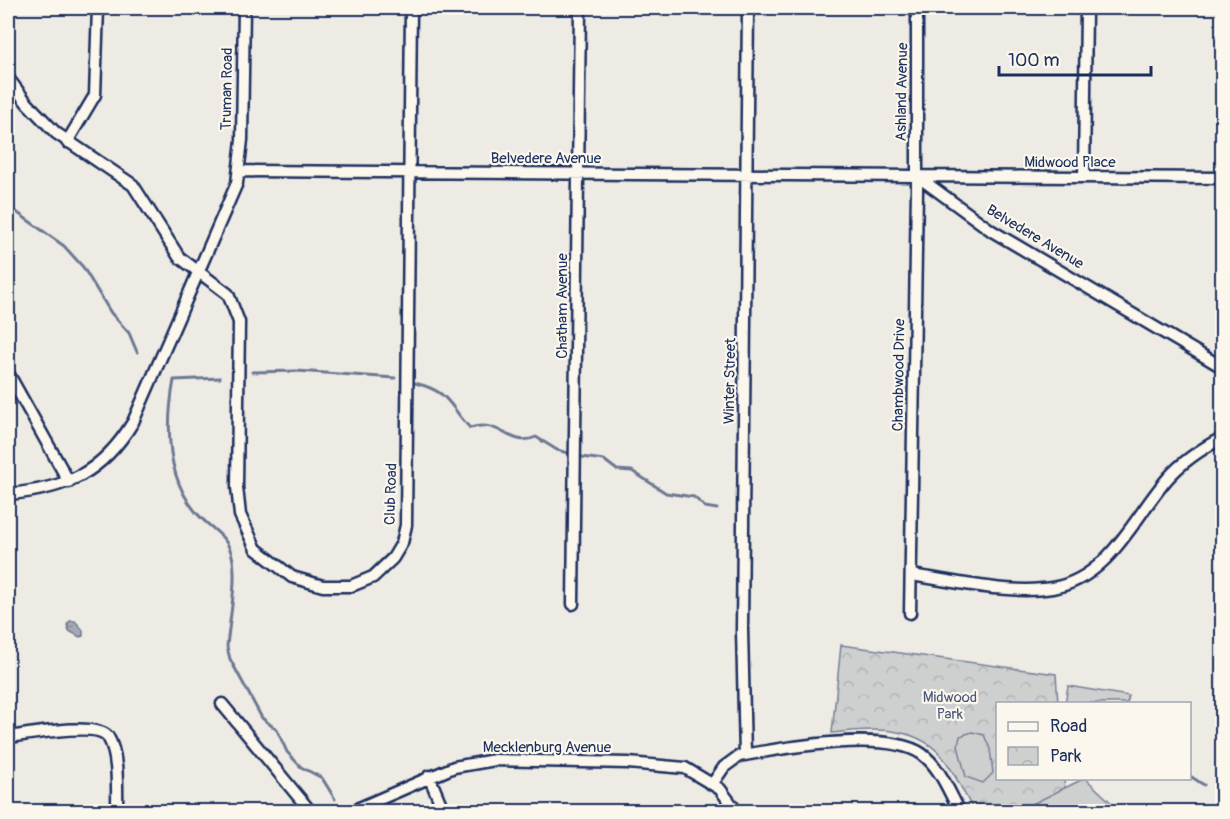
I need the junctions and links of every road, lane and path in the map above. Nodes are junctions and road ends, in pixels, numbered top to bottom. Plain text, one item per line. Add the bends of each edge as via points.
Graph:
1 (98, 8) edge
2 (244, 8) edge
3 (411, 8) edge
4 (580, 8) edge
5 (748, 8) edge
6 (917, 8) edge
7 (1086, 8) edge
8 (8, 78) edge
9 (67, 142) junction
10 (240, 171) junction
11 (410, 172) junction
12 (578, 174) junction
13 (747, 176) junction
14 (917, 176) junction
15 (1084, 177) junction
16 (1222, 178) edge
17 (198, 272) junction
18 (1222, 367) edge
19 (8, 373) edge
20 (1222, 438) edge
21 (69, 482) junction
22 (8, 494) edge
23 (911, 575) junction
24 (573, 604) dead end
25 (910, 613) dead end
26 (222, 704) dead end
27 (8, 737) edge
28 (745, 754) junction
29 (429, 776) junction
30 (713, 783) junction
31 (117, 812) edge
32 (311, 812) edge
33 (350, 812) edge
34 (444, 812) edge
35 (737, 812) edge
36 (960, 812) edge

1 - 9 street via 95,95
2 - 10 street, Truman Road
3 - 11 street, Club Road
4 - 12 street, Chatham Avenue
5 - 13 street, Winter Street
6 - 14 street, Ashland Avenue
7 - 15 street
8 - 9 street, Club Road via 41,119
9 - 17 street, Club Road via 133,185 174,250
10 - 11 street, Belvedere Avenue
10 - 17 street
11 - 12 street, Belvedere Avenue
11 - 17 street, Club Road via 406,525 393,558 383,570 362,583 341,587 312,585 292,577 256,549 240,515 237,487 239,322 228,294
12 - 13 street, Belvedere Avenue
12 - 24 street, Chatham Avenue
13 - 14 street, Belvedere Avenue
13 - 28 street, Winter Street via 742,630
14 - 15 street, Midwood Place
14 - 18 street, Belvedere Avenue via 992,231
14 - 23 street, Chambwood Drive
15 - 16 street, Midwood Place
17 - 21 street via 128,430 103,460
19 - 21 street
20 - 23 street via 1177,469 1112,553 1067,584 1044,589 1014,588
21 - 22 street via 34,492
23 - 25 street, Chambwood Drive
26 - 32 street
27 - 31 street via 88,729 103,732 108,737 116,772
28 - 30 street via 724,767
28 - 36 street via 851,742 906,747 933,764
29 - 30 street, Mecklenburg Avenue via 476,762 552,760 685,768
29 - 33 street, Mecklenburg Avenue
29 - 34 street
30 - 35 street, Mecklenburg Avenue

